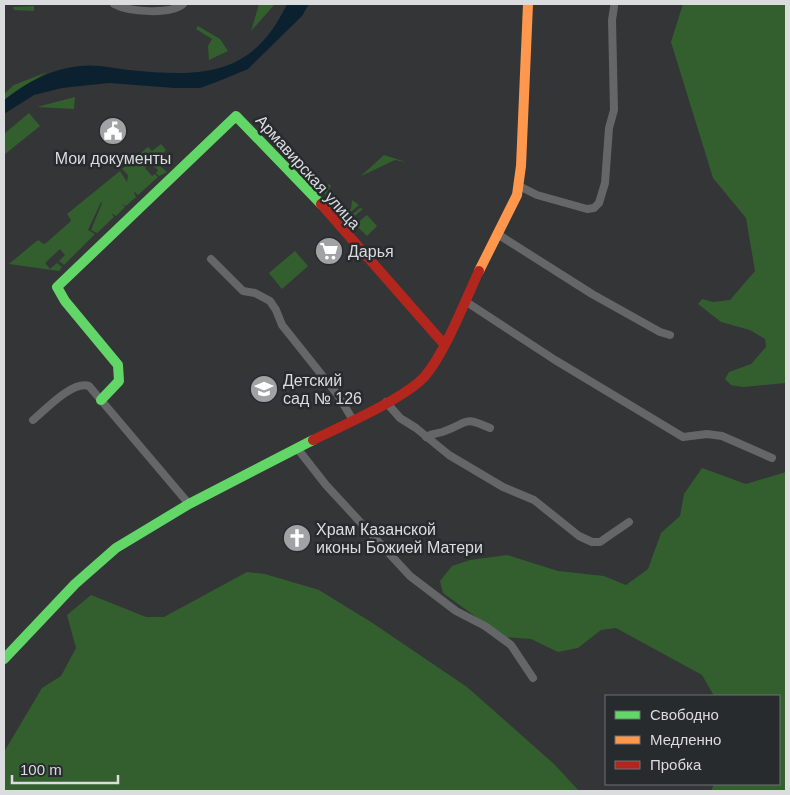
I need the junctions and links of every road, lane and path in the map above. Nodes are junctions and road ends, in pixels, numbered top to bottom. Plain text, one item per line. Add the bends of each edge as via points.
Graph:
1 (114, 4) edge
2 (183, 4) edge
3 (528, 4) edge
4 (614, 8) dead end
5 (519, 186) junction
6 (499, 235) junction
7 (211, 259) dead end
8 (465, 301) junction
9 (670, 334) dead end
10 (443, 343) junction
11 (100, 400) junction
12 (386, 402) junction
13 (33, 420) dead end
14 (353, 420) junction
15 (490, 428) dead end
16 (426, 437) junction
17 (297, 448) junction
18 (772, 458) dead end
19 (189, 504) junction
20 (629, 522) dead end
21 (4, 659) edge
22 (533, 678) dead end

1 - 2 street via 127,9 168,11
3 - 5 main road
4 - 5 street via 614,110 609,128 605,182 599,203 588,209 532,193
5 - 6 main road
6 - 8 main road
6 - 9 street via 592,294 660,332
7 - 14 street via 243,291 270,301 282,325 337,394
8 - 10 main road
8 - 18 street via 683,437 722,436
10 - 11 main road, Армавирская улица via 301,182 236,116 57,287 64,301 122,374 120,382
10 - 12 main road via 424,377
11 - 13 street via 89,386 77,385
11 - 19 street
12 - 14 main road
12 - 16 street via 400,418
14 - 17 main road
15 - 16 street via 472,420 463,421
16 - 20 street via 495,483 534,500 579,536 592,542 600,542
17 - 19 main road
17 - 22 street via 326,485 410,576 456,611 511,645
19 - 21 main road via 100,560

